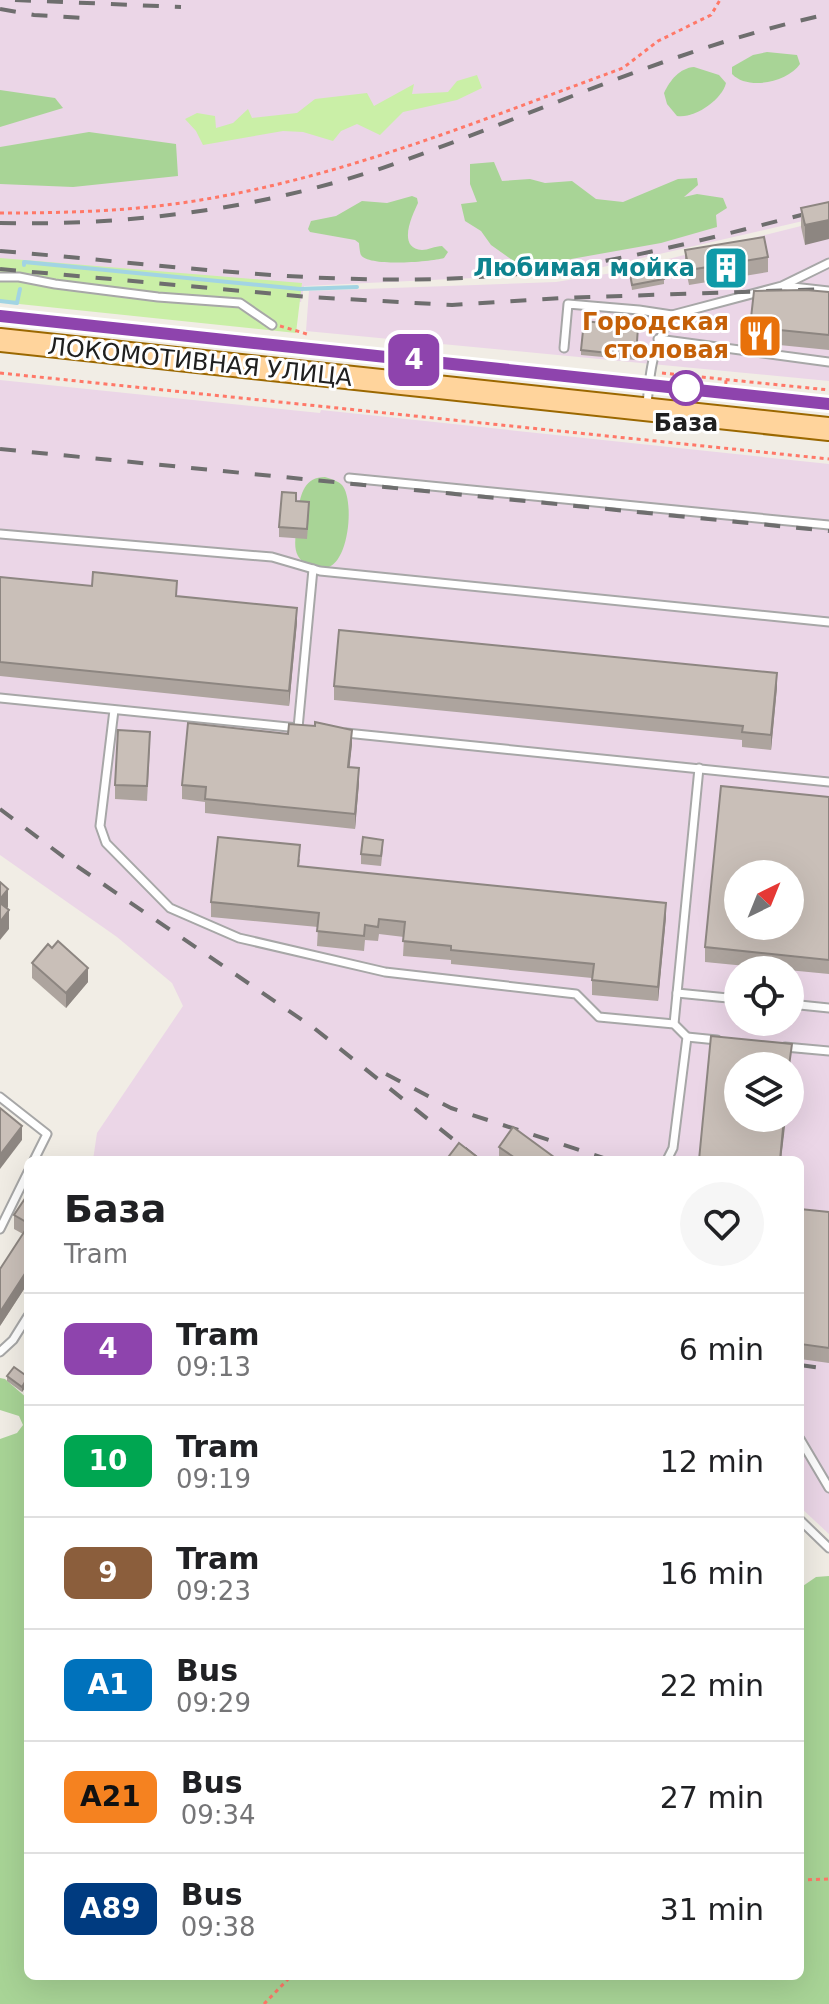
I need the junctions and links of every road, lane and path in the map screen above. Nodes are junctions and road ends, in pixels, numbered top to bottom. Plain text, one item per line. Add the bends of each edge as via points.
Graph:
1 (720, 0) edge
2 (0, 213) edge
3 (829, 263) edge
4 (0, 277) edge
5 (782, 286) junction
6 (829, 291) edge
7 (672, 315) junction
8 (272, 325) joint
9 (307, 334) dead end
10 (658, 339) junction
11 (0, 340) edge
12 (564, 348) dead end
13 (829, 362) edge
14 (650, 371) junction
15 (0, 373) edge
16 (726, 380) junction
17 (588, 382) dead end
18 (829, 390) edge
19 (647, 400) junction
20 (829, 429) edge
21 (829, 459) edge
22 (349, 478) dead end
23 (829, 525) edge
24 (0, 534) edge
25 (313, 569) junction
26 (829, 622) edge
27 (0, 698) edge
28 (114, 710) junction
29 (298, 728) junction
30 (313, 730) edge
31 (329, 731) edge
32 (699, 768) junction
33 (829, 782) edge
34 (677, 993) junction
35 (724, 998) edge
36 (804, 1005) edge
37 (829, 1008) edge
38 (674, 1024) junction
39 (687, 1037) junction
40 (719, 1040) edge
41 (782, 1046) edge
42 (829, 1051) edge
43 (0, 1097) edge
44 (36, 1156) edge
45 (669, 1156) edge
46 (24, 1180) edge
47 (0, 1229) edge
48 (24, 1322) edge
49 (0, 1352) edge
50 (804, 1446) edge
51 (829, 1488) edge
52 (804, 1524) edge
53 (829, 1548) edge
54 (829, 1879) edge
55 (804, 1880) edge
56 (287, 1980) edge
57 (264, 2004) edge

1 - 2 path via 711,15 658,41 623,68 362,161 212,198 134,208
3 - 5 lane
4 - 8 lane via 240,303
5 - 6 lane
5 - 7 lane
7 - 10 lane
7 - 12 lane via 568,304
8 - 9 path
10 - 13 lane
10 - 14 lane
11 - 19 main road, ЛОКОМОТИВНАЯ УЛИЦА
14 - 16 path
14 - 19 lane
15 - 21 path
16 - 18 path
16 - 19 path via 725,396
17 - 19 path
19 - 20 main road, ЛОКОМОТИВНАЯ УЛИЦА
22 - 23 lane
24 - 25 lane via 272,557
25 - 26 lane
25 - 29 lane
27 - 28 lane
28 - 29 lane
28 - 38 lane via 100,826 106,843 170,908 239,938 385,972 576,994 599,1017
29 - 30 lane
31 - 32 lane
32 - 33 lane
32 - 34 lane
34 - 35 lane
34 - 38 lane
36 - 37 lane
38 - 39 lane
39 - 40 lane
39 - 45 lane
41 - 42 lane
43 - 44 lane via 47,1134
46 - 47 lane
48 - 49 lane
50 - 51 lane
52 - 53 lane
54 - 55 path
56 - 57 path

